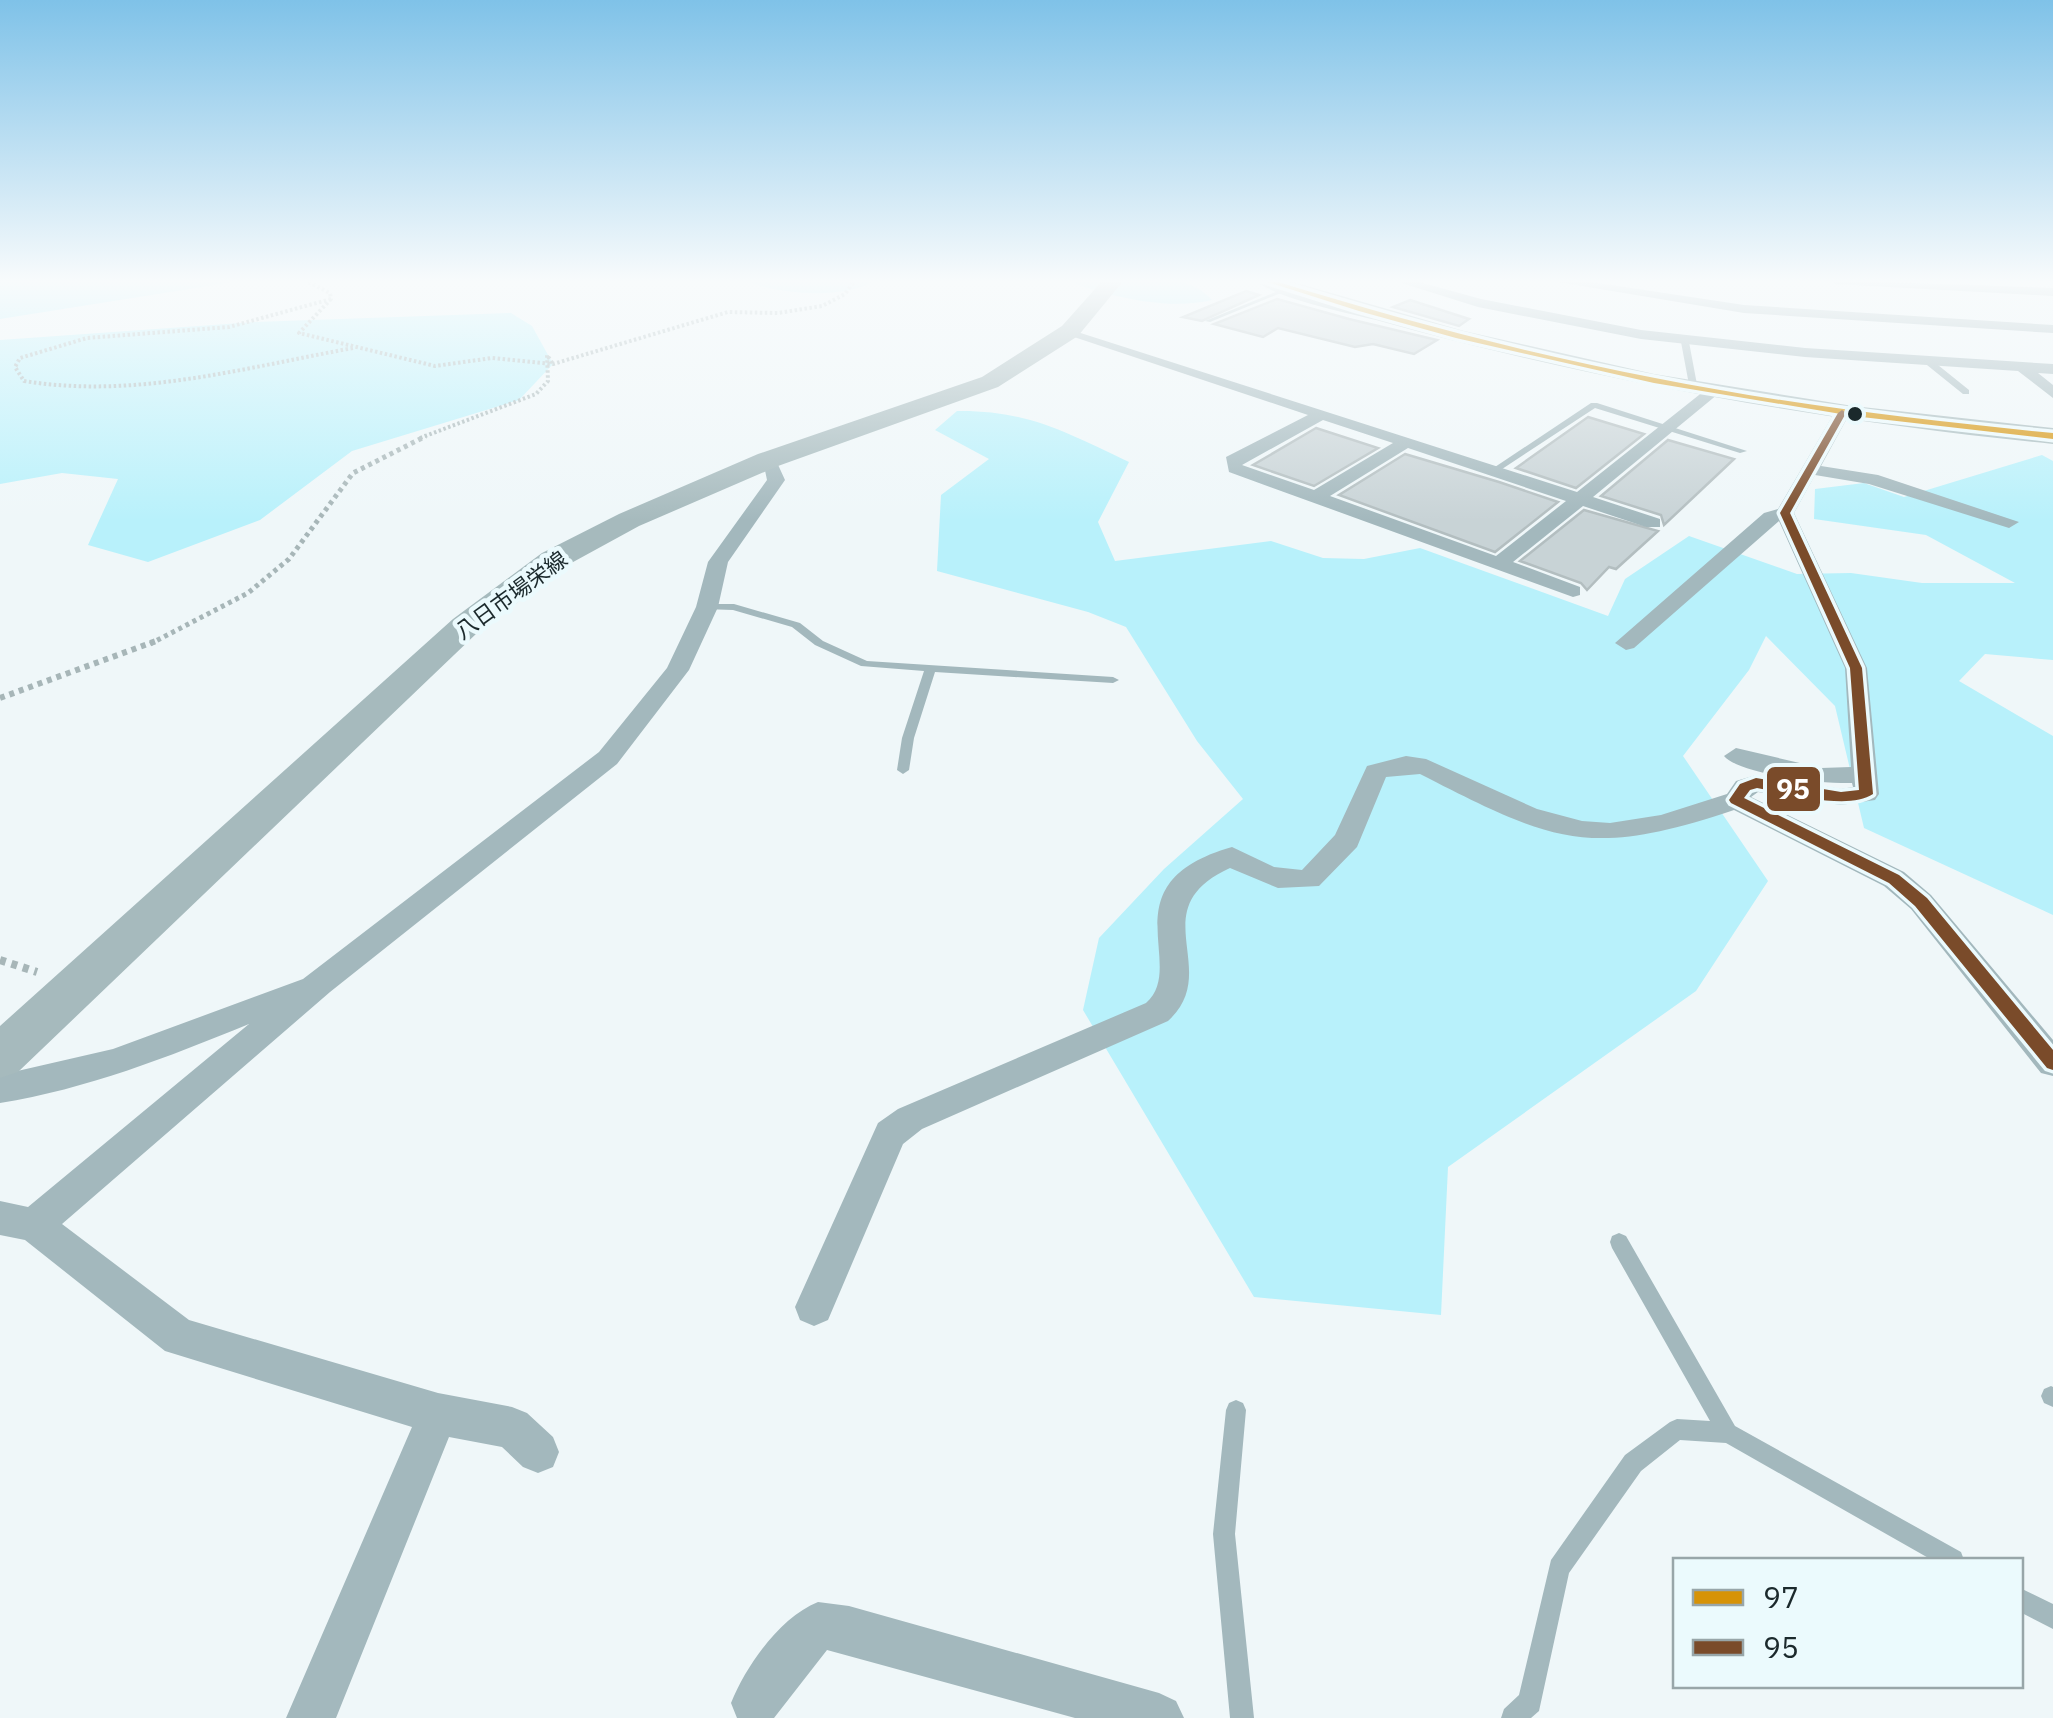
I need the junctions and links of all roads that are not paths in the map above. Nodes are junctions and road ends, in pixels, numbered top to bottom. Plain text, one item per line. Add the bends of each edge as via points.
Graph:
1 (1028, 360) edge
2 (1159, 360) edge
3 (1555, 360) edge
4 (1691, 360) edge
5 (1908, 360) edge
6 (2015, 360) edge
7 (1930, 362) junction
8 (2023, 367) junction
9 (2053, 369) edge
10 (1702, 392) junction
11 (1966, 392) dead end
12 (2053, 393) edge
13 (1842, 413) junction
14 (1322, 414) junction
15 (1666, 428) junction
16 (2053, 436) edge
17 (1406, 442) junction
18 (1743, 451) dead end
19 (768, 460) junction
20 (1808, 469) junction
21 (1493, 471) junction
22 (1316, 496) junction
23 (1579, 499) junction
24 (1785, 513) junction
25 (2009, 522) dead end
26 (1653, 524) dead end
27 (1498, 564) junction
28 (1573, 592) dead end
29 (706, 607) junction
30 (1626, 643) dead end
31 (931, 668) junction
32 (1113, 680) dead end
33 (1736, 756) dead end
34 (903, 770) dead end
35 (1864, 775) junction
36 (1736, 800) junction
37 (319, 984) junction
38 (0, 1058) edge
39 (2053, 1063) edge
40 (0, 1089) edge
41 (17, 1222) edge
42 (1619, 1242) dead end
43 (814, 1307) dead end
44 (1236, 1410) dead end
45 (438, 1414) junction
46 (1728, 1432) junction
47 (538, 1452) dead end
48 (1949, 1558) edge
49 (2023, 1600) edge
50 (2053, 1617) edge
51 (755, 1703) dead end
52 (311, 1718) edge
53 (1159, 1718) edge
54 (1242, 1718) edge
55 (1513, 1718) edge

1 - 19 main road, 八日市場栄線 via 971,392
2 - 14 street
3 - 10 main road
4 - 10 lane
5 - 7 street
6 - 8 street
7 - 8 street
7 - 11 lane
8 - 9 street
8 - 12 street
10 - 13 main road
10 - 15 street
13 - 16 main road
13 - 20 street
14 - 17 street
14 - 22 street via 1232,460 1235,468
15 - 18 lane
15 - 21 lane via 1594,406
15 - 23 street
17 - 21 street
17 - 22 street
19 - 29 street via 776,480 718,562
19 - 38 main road, 八日市場栄線 via 553,560 465,626
20 - 24 street
20 - 25 street via 1872,479
21 - 23 street
22 - 27 street
23 - 26 street
23 - 27 street
24 - 30 street via 1771,517
24 - 35 street via 1856,668
27 - 28 street
29 - 31 lane via 734,607 796,626 865,664
29 - 37 street via 678,670 608,758
31 - 32 lane
31 - 34 lane
33 - 35 street via 1821,776
35 - 36 street via 1866,794 1859,798 1756,784
36 - 39 street via 1894,879 1921,902
36 - 43 street via 1640,828 1571,830 1536,821 1426,766 1376,772 1347,840 1309,879 1281,882 1232,856 1194,875 1174,905 1167,938 1173,987 1164,1007 910,1119 890,1134
37 - 40 street via 80,1071
37 - 41 street
41 - 45 street via 179,1337
42 - 46 lane
44 - 54 lane via 1224,1534
45 - 47 street via 512,1428
45 - 52 street
46 - 48 lane
46 - 55 lane via 1678,1429 1633,1463 1559,1568 1530,1702
49 - 50 lane
51 - 53 street via 818,1625

